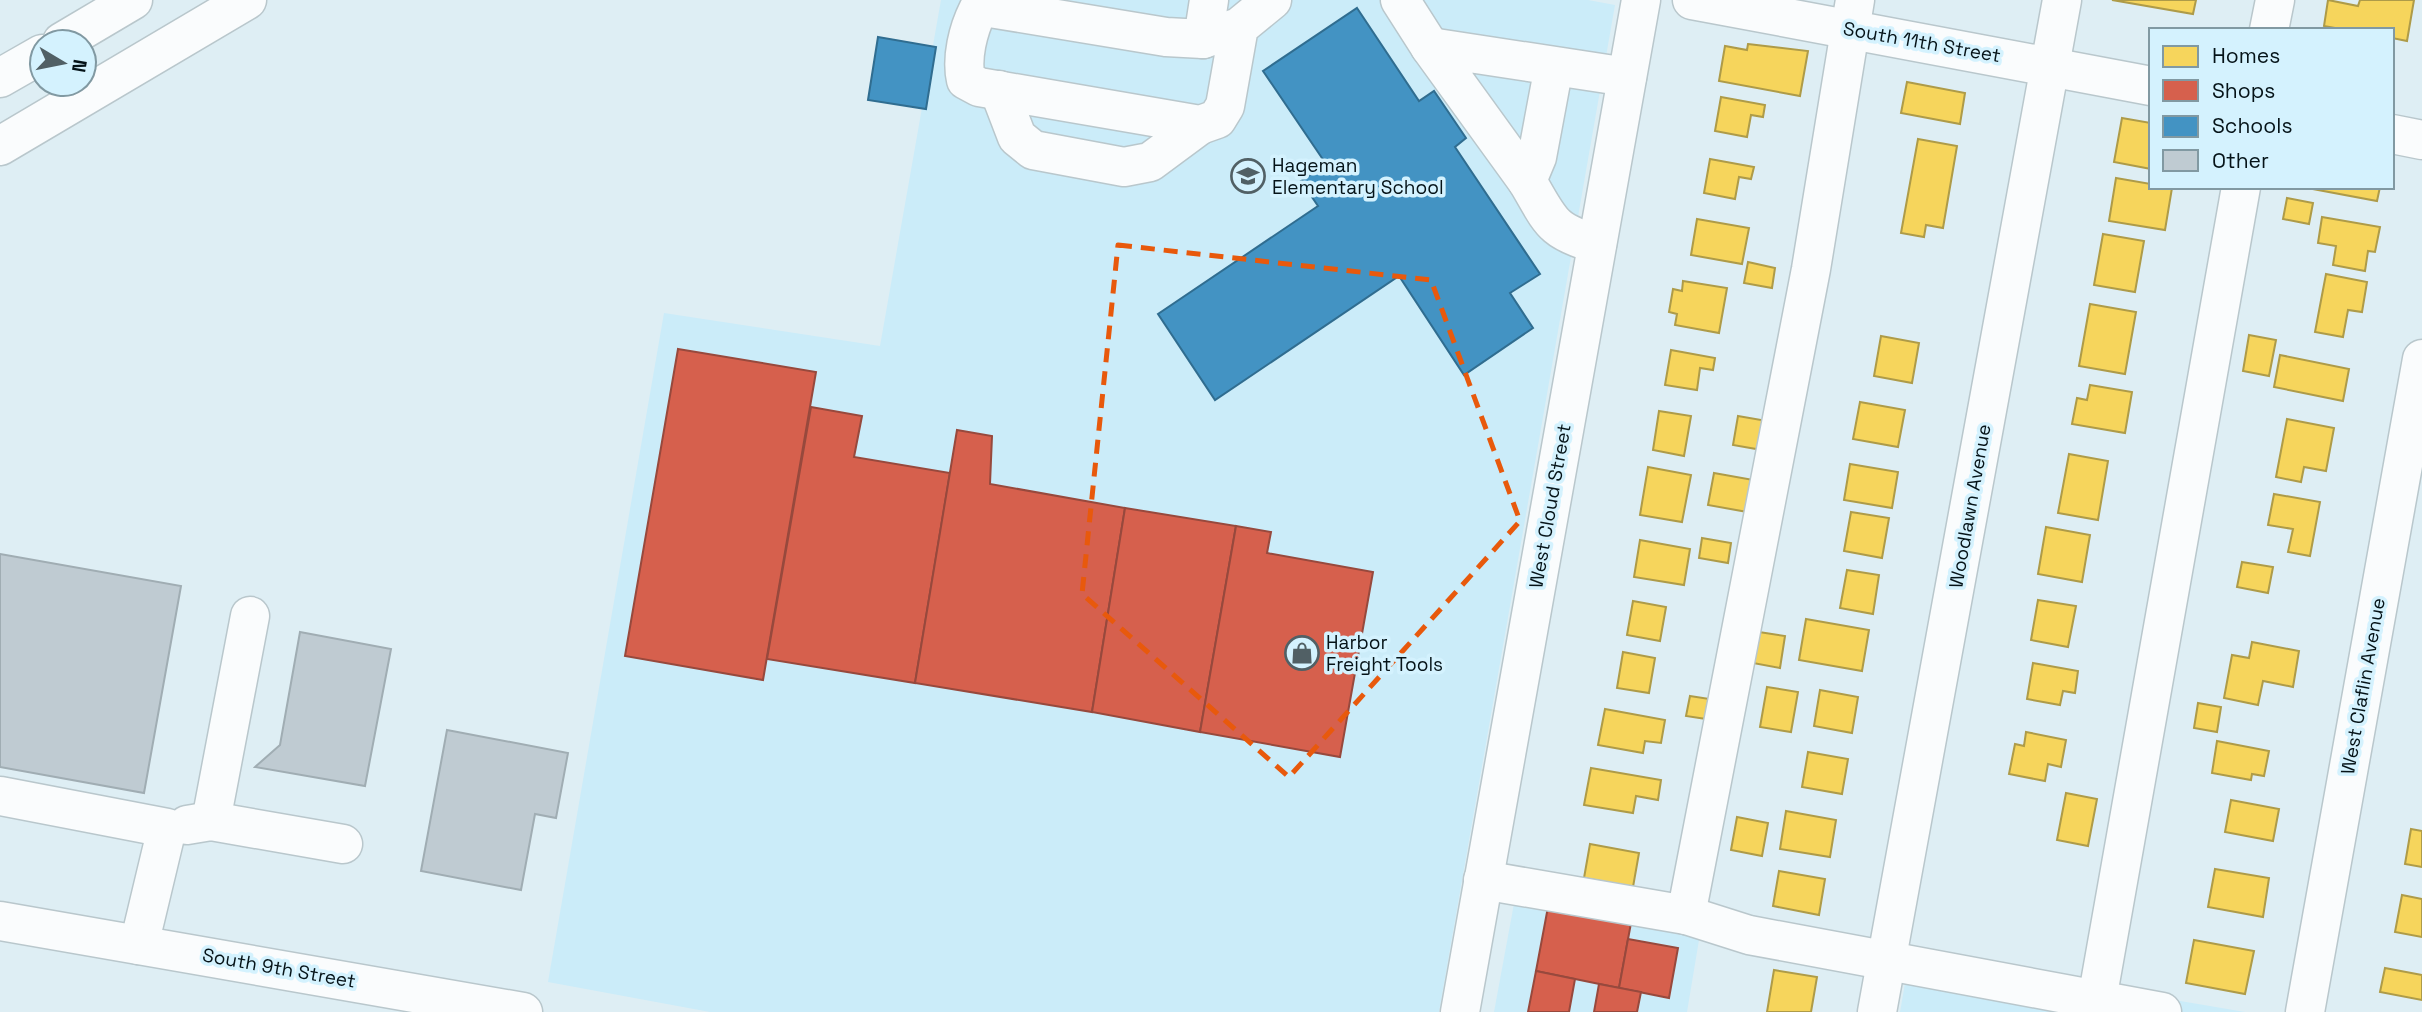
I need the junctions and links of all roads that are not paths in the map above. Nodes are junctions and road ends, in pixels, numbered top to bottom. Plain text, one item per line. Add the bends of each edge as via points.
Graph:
1 (133, 0) edge
2 (247, 0) edge
3 (1209, 0) edge
4 (1272, 0) edge
5 (1400, 0) edge
6 (1641, 0) edge
7 (1692, 0) edge
8 (2062, 0) edge
9 (2274, 0) edge
10 (1852, 15) edge
11 (1239, 27) junction
12 (86, 28) edge
13 (2269, 28) edge
14 (1203, 39) junction
15 (1430, 47) junction
16 (28, 62) edge
17 (1554, 66) junction
18 (2051, 66) junction
19 (1627, 76) junction
20 (0, 78) edge
21 (2149, 86) edge
22 (999, 90) junction
23 (1200, 125) junction
24 (2394, 134) edge
25 (2422, 140) edge
26 (0, 146) edge
27 (1527, 181) junction
28 (2241, 189) edge
29 (1597, 244) junction
30 (2422, 359) edge
31 (250, 616) dead end
32 (0, 796) edge
33 (211, 821) junction
34 (167, 828) junction
35 (343, 844) dead end
36 (1483, 880) junction
37 (1686, 915) junction
38 (11, 926) edge
39 (139, 945) junction
40 (1886, 962) junction
41 (2097, 1000) junction
42 (513, 1011) edge
43 (1460, 1012) edge
44 (1877, 1012) edge
45 (2162, 1012) edge
46 (2305, 1012) edge

1 - 12 street
2 - 26 street
3 - 14 street
4 - 11 street
5 - 15 street
6 - 19 street, West Cloud Street
7 - 10 street, South 11th Street
8 - 18 street, Woodlawn Avenue
9 - 13 street
10 - 18 street, South 11th Street
10 - 37 street via 1811,269
11 - 14 street
11 - 23 street via 1225,106 1217,119
14 - 22 street via 990,8 978,10 971,23 963,68 966,80
15 - 17 street
15 - 27 street
16 - 20 street
17 - 19 street
17 - 27 street via 1538,157
18 - 21 street, South 11th Street
18 - 40 street, Woodlawn Avenue
19 - 29 street, West Cloud Street
22 - 23 street
22 - 23 street via 1017,137 1033,150 1124,167 1150,162
24 - 25 street
27 - 29 street via 1555,226 1567,236
28 - 41 street
29 - 36 street, West Cloud Street
30 - 46 street, West Claflin Avenue
31 - 33 street
32 - 34 street
33 - 34 street
33 - 35 street
34 - 39 street
36 - 37 street
36 - 43 street, West Cloud Street
37 - 40 street via 1749,935
38 - 39 street, South 9th Street
39 - 42 street, South 9th Street
40 - 41 street
40 - 44 street, Woodlawn Avenue
41 - 45 street

